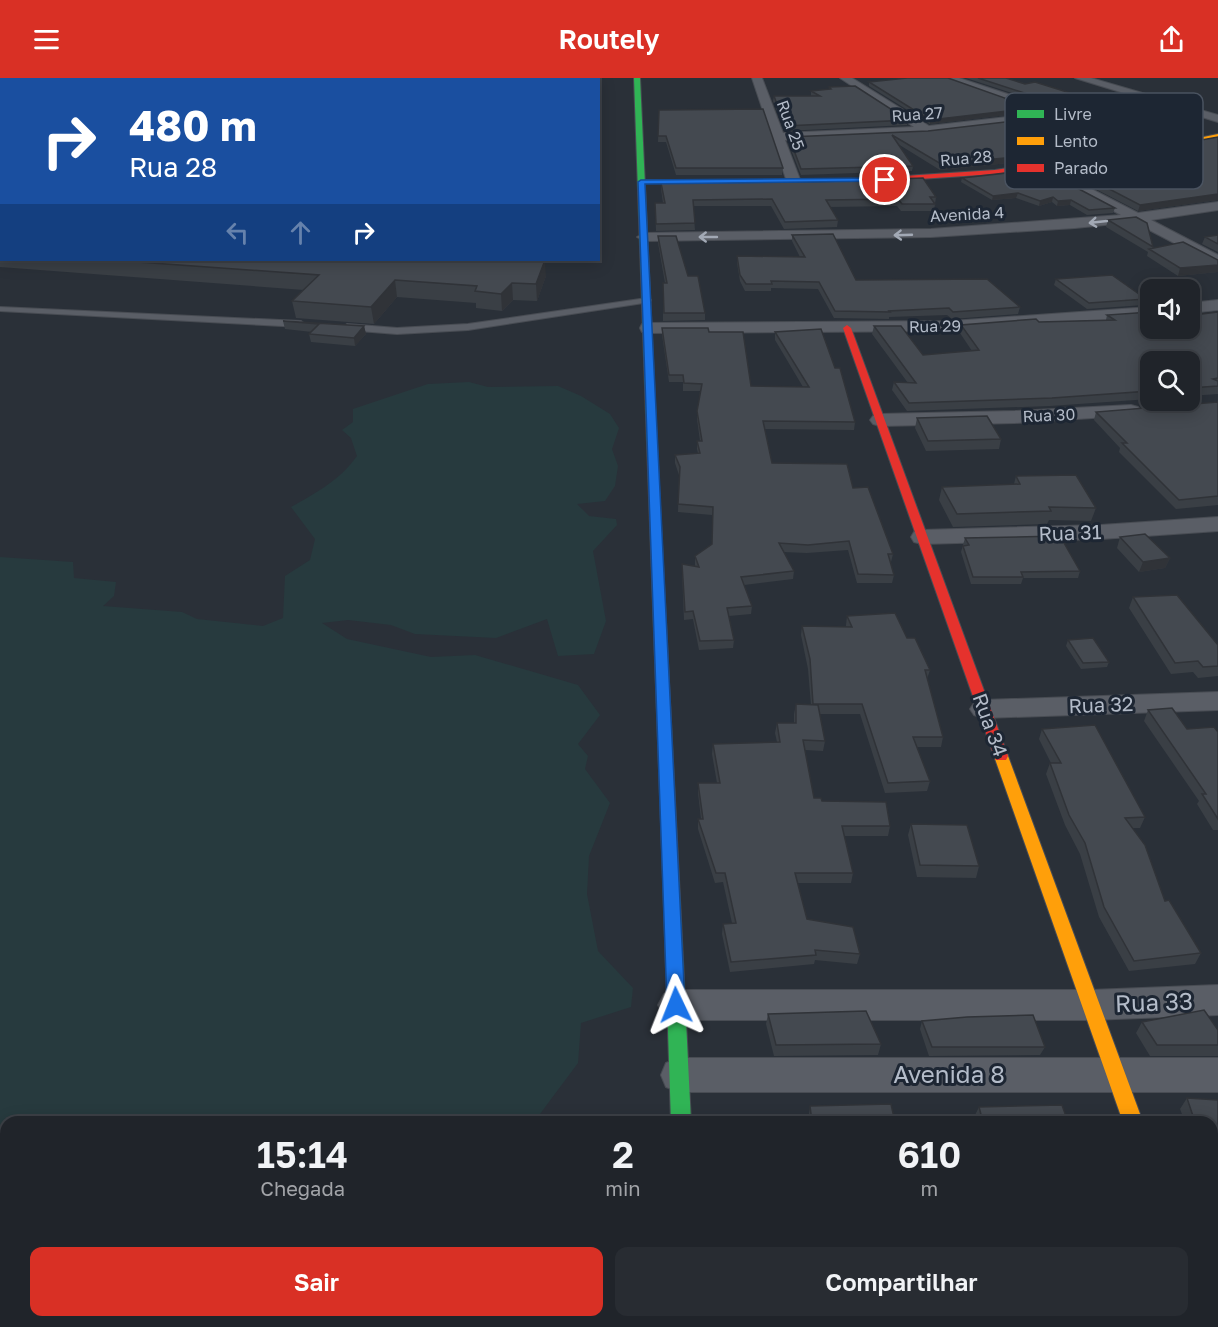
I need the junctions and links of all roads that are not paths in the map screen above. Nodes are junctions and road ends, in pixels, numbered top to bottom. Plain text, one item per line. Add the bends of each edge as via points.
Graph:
1 (637, 78) edge
2 (757, 78) edge
3 (845, 78) edge
4 (949, 78) edge
5 (1080, 78) edge
6 (1130, 93) edge
7 (1005, 96) edge
8 (1203, 115) edge
9 (1218, 119) edge
10 (1005, 120) edge
11 (927, 130) junction
12 (1218, 136) edge
13 (778, 137) junction
14 (1203, 139) edge
15 (1005, 171) edge
16 (641, 182) junction
17 (789, 182) joint
18 (842, 182) edge
19 (1083, 189) edge
20 (1218, 206) edge
21 (1136, 217) junction
22 (1218, 221) edge
23 (1158, 229) junction
24 (644, 243) junction
25 (1218, 261) edge
26 (647, 300) junction
27 (1218, 305) edge
28 (1200, 307) edge
29 (0, 309) edge
30 (1140, 313) edge
31 (306, 324) edge
32 (340, 327) edge
33 (648, 328) junction
34 (847, 328) junction
35 (1140, 410) edge
36 (880, 420) junction
37 (1218, 524) edge
38 (922, 537) junction
39 (1218, 701) edge
40 (984, 709) junction
41 (1218, 1000) edge
42 (676, 1005) junction
43 (1091, 1005) junction
44 (679, 1075) junction
45 (1218, 1075) edge
46 (1116, 1076) junction
47 (681, 1116) edge
48 (1131, 1116) edge

1 - 16 street
2 - 13 street, Rua 25
3 - 11 street
4 - 7 street
5 - 6 street
8 - 9 street
10 - 11 street, Rua 27
11 - 13 street, Rua 27
12 - 14 street, Rua 28
13 - 17 street, Rua 25
15 - 18 street, Rua 28
16 - 17 street
16 - 24 street
19 - 21 street
20 - 21 street, Avenida 4
21 - 23 street
21 -> 24 street, Avenida 4 via 1018,229
22 - 23 street, Avenida 4
23 - 24 street, Avenida 4 via 897,248
23 - 25 street
24 - 26 street
26 - 32 lane via 468,327 397,331
26 - 33 street
27 - 28 street
29 - 31 lane
30 - 34 street, Rua 29 via 963,326
33 - 34 street, Rua 29
33 - 42 street
34 - 36 street, Rua 34
35 - 36 street, Rua 30
36 - 38 street, Rua 34
37 - 38 street, Rua 31
38 - 40 street, Rua 34
39 - 40 street, Rua 32
40 - 43 street, Rua 34
41 - 43 street, Rua 33
42 - 43 street
42 - 44 street
43 - 46 street, Rua 34
44 - 46 street, Avenida 8
44 - 47 street
45 - 46 street, Avenida 8
46 - 48 street, Rua 34

